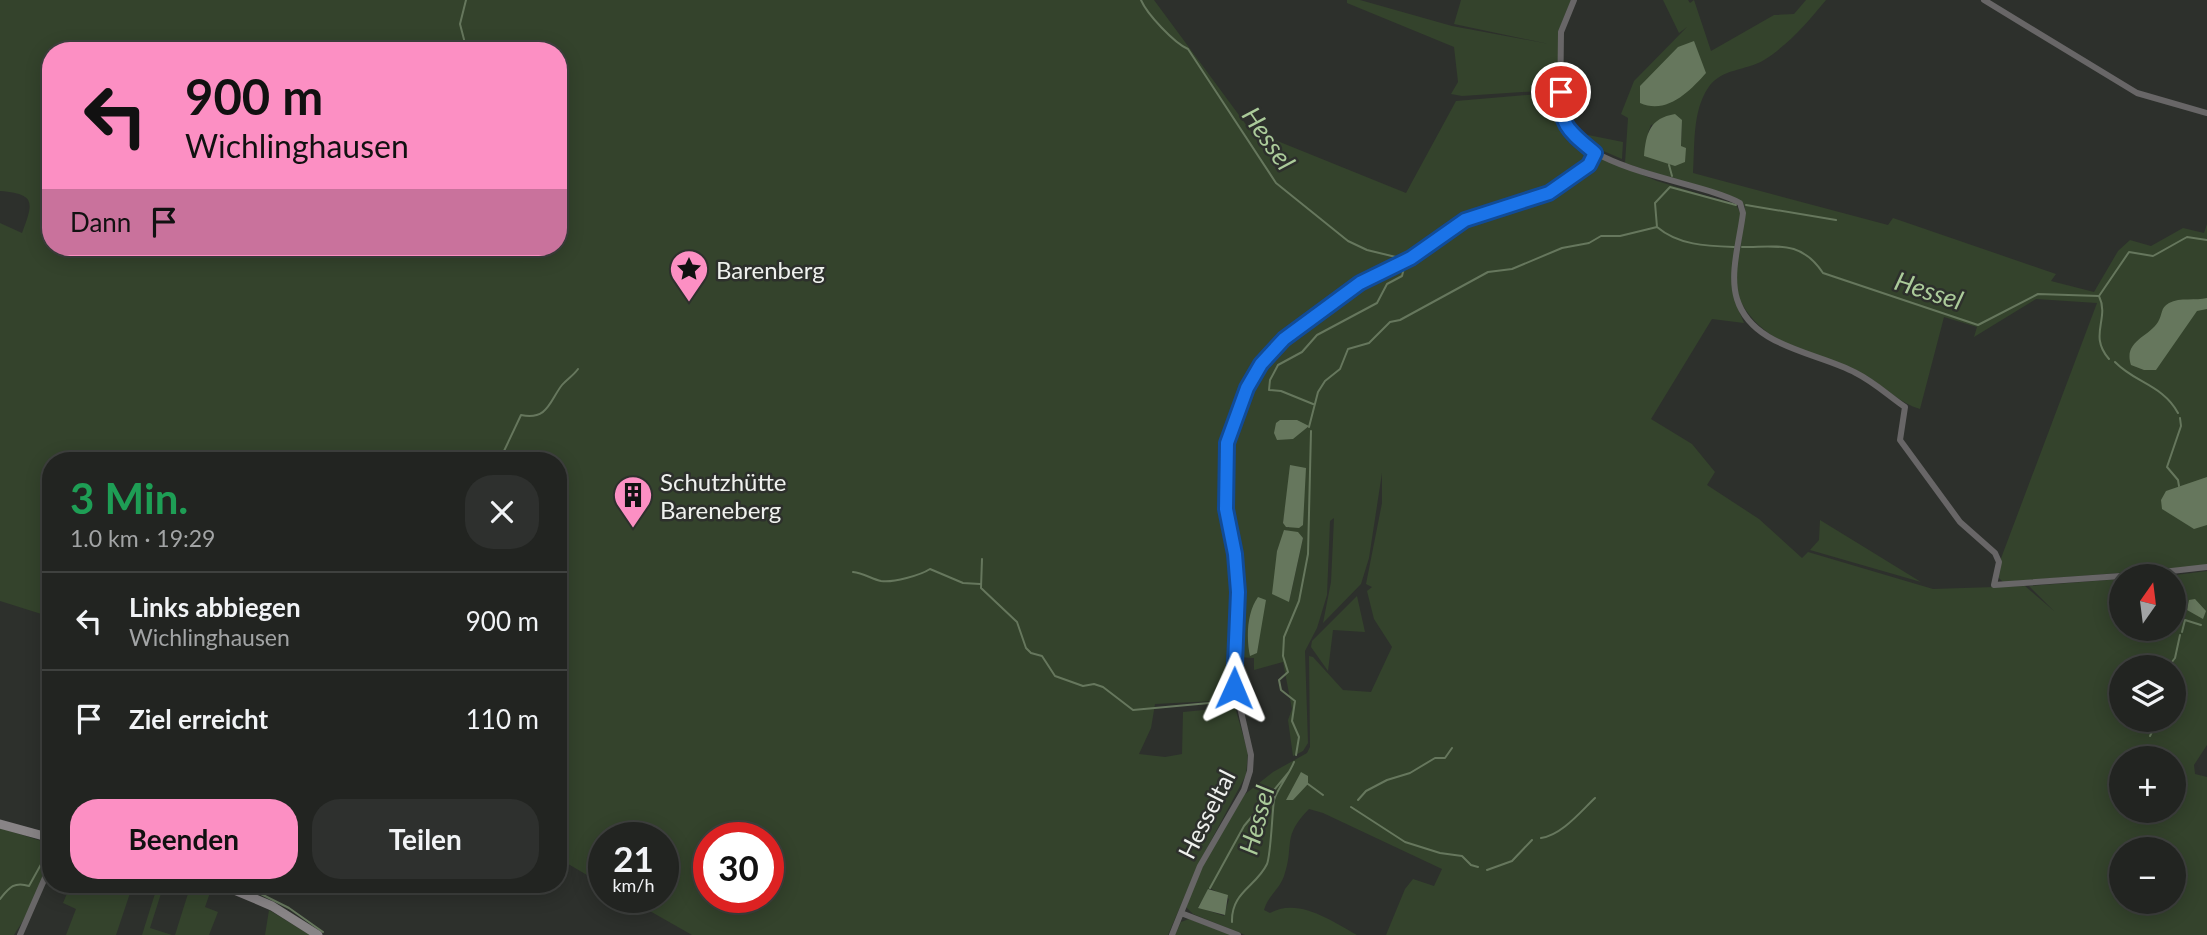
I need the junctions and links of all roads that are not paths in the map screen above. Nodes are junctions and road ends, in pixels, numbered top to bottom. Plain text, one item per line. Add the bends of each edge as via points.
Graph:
1 (1574, 0) edge
2 (1984, 0) edge
3 (2207, 113) edge
4 (1595, 153) junction
5 (2207, 568) edge
6 (2186, 570) edge
7 (2109, 577) edge
8 (0, 824) edge
9 (42, 836) edge
10 (42, 886) edge
11 (241, 893) edge
12 (1181, 912) junction
13 (25, 927) junction
14 (20, 935) edge
15 (30, 935) edge
16 (318, 935) edge
17 (1172, 935) edge
18 (1238, 935) edge

1 - 4 street via 1560,32 1560,111 1567,128
2 - 3 street via 2137,93
4 - 7 street via 1740,204 1737,299 1753,327 1857,373 1905,407 1900,440 1960,522 1995,553 1994,585
4 - 12 street, Hesseltal via 1589,165 1557,189 1465,220 1411,258 1360,283 1284,339 1247,388 1228,433 1226,509 1238,592 1233,677 1251,755 1250,771
5 - 6 street
8 - 9 main road
10 - 13 street
11 - 16 main road
12 - 17 street, Hesseltal
12 - 18 street
13 - 14 street
13 - 15 street

